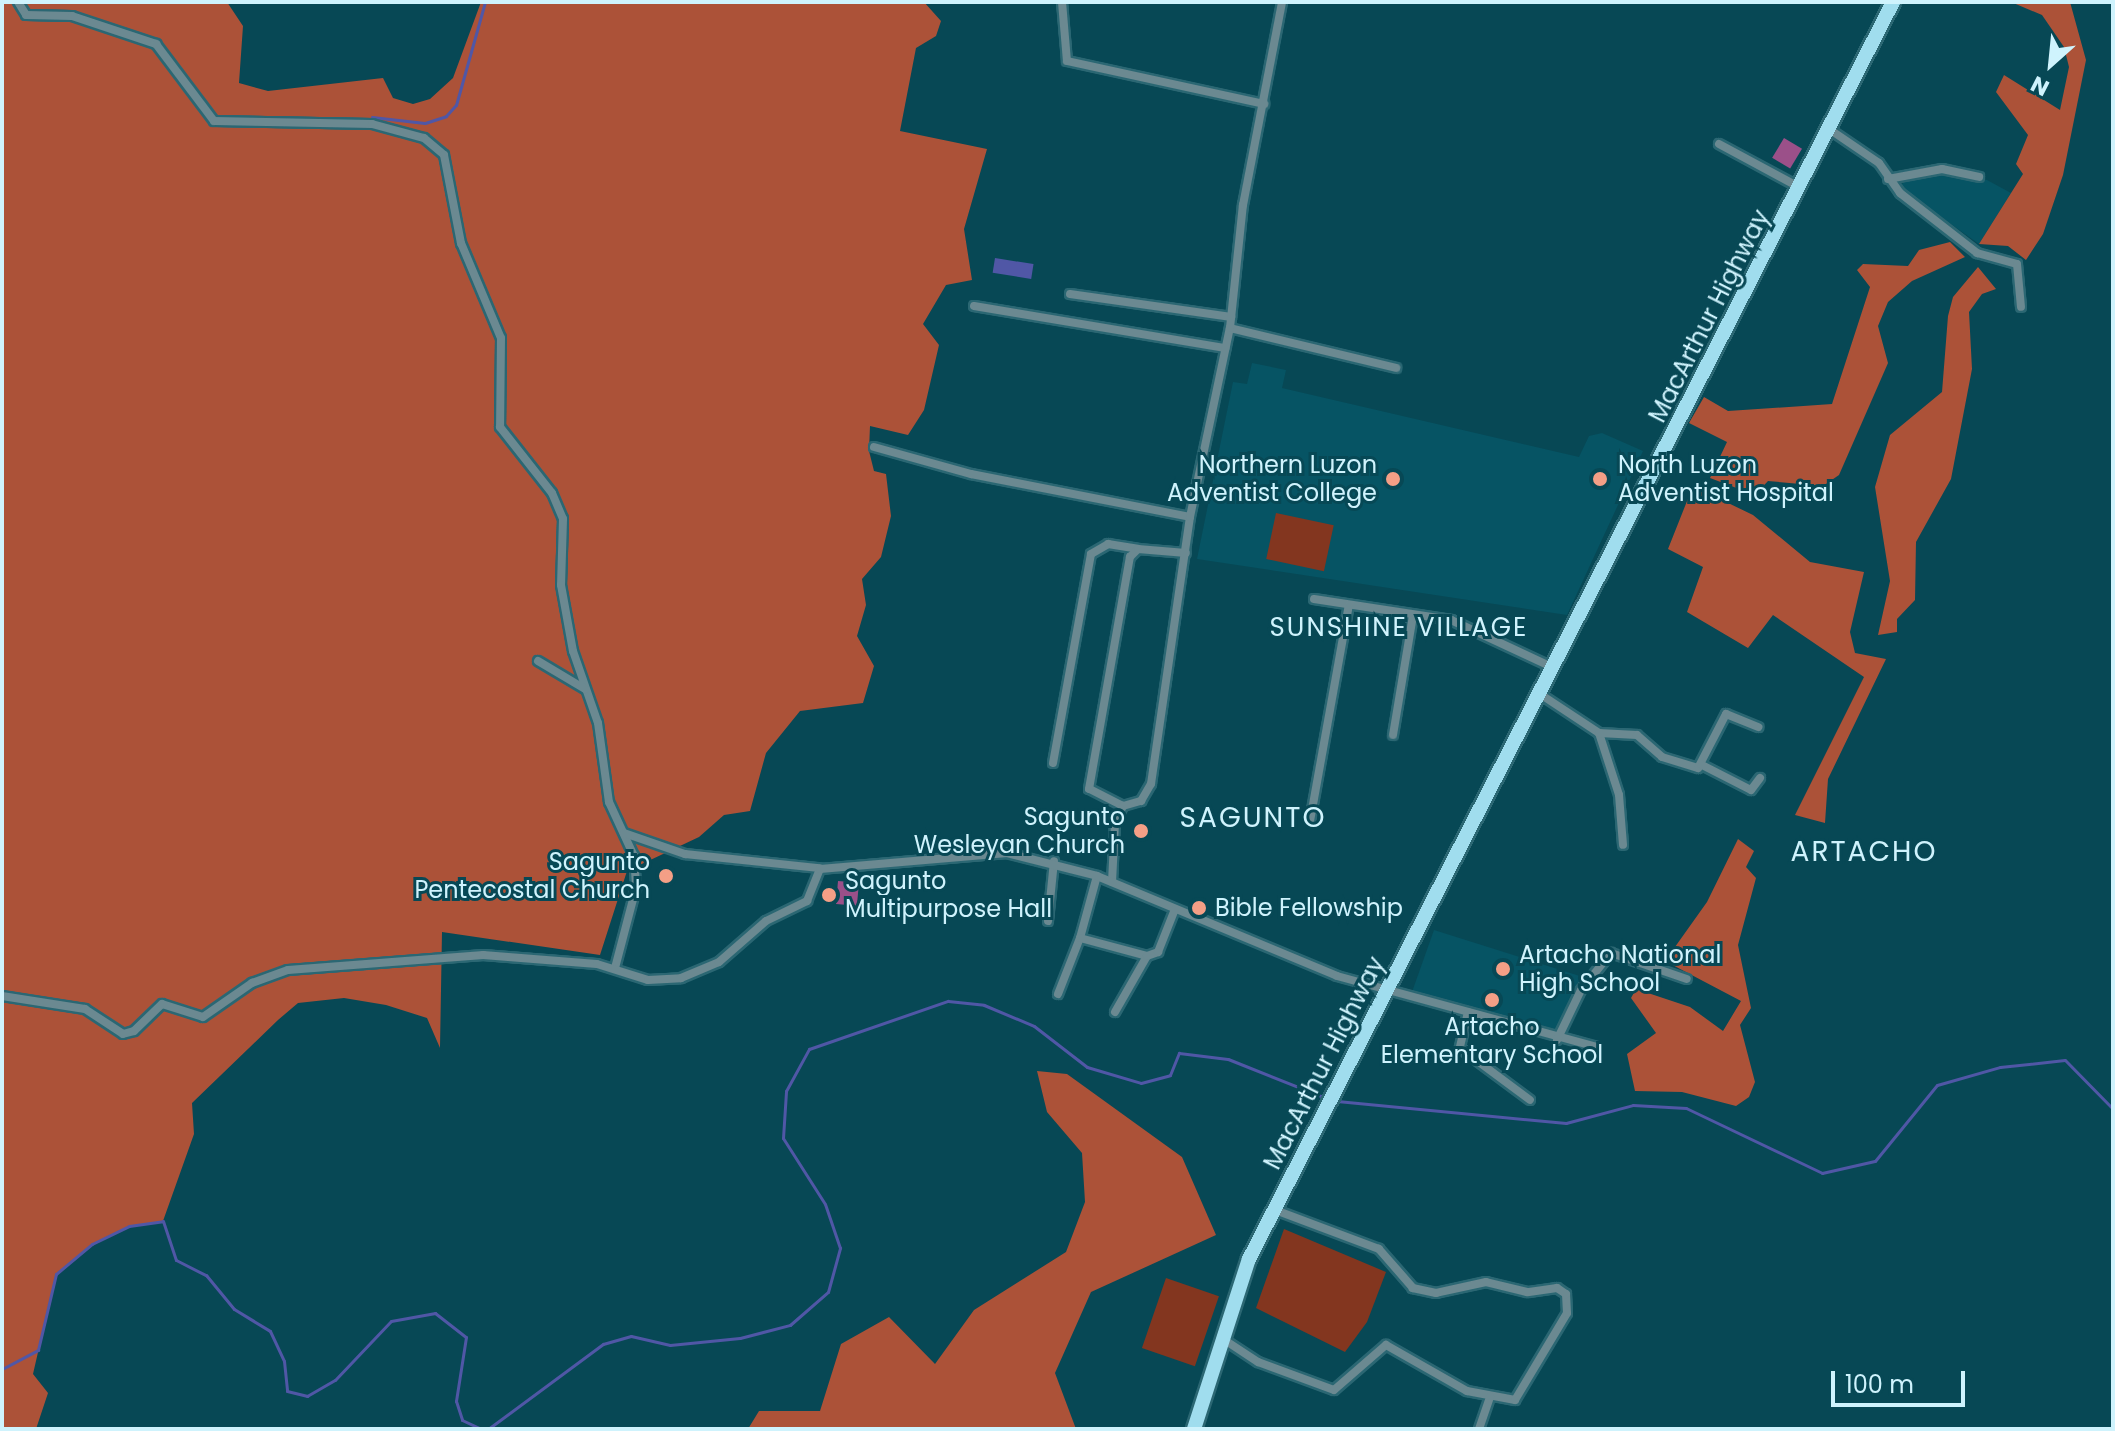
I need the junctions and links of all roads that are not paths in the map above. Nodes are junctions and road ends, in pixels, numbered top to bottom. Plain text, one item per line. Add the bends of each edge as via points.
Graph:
1 (18, 2) edge
2 (1062, 2) edge
3 (1282, 2) edge
4 (1893, 2) edge
5 (1264, 104) junction
6 (1829, 129) junction
7 (1719, 144) dead end
8 (1979, 177) dead end
9 (1888, 179) junction
10 (1799, 187) junction
11 (1070, 294) dead end
12 (974, 306) dead end
13 (2021, 307) dead end
14 (1231, 317) junction
15 (1230, 328) junction
16 (1226, 348) junction
17 (1396, 368) dead end
18 (874, 447) dead end
19 (1190, 517) junction
20 (1138, 549) junction
21 (1186, 553) junction
22 (1314, 599) dead end
23 (1349, 605) junction
24 (1413, 615) junction
25 (538, 661) dead end
26 (1553, 668) junction
27 (585, 689) junction
28 (1540, 694) junction
29 (1759, 727) dead end
30 (1599, 733) junction
31 (1393, 735) dead end
32 (1053, 763) dead end
33 (1702, 765) junction
34 (1760, 778) dead end
35 (1123, 806) junction
36 (1310, 821) dead end
37 (624, 833) junction
38 (1623, 845) dead end
39 (1054, 861) junction
40 (820, 869) junction
41 (1097, 876) junction
42 (1112, 882) junction
43 (1175, 909) junction
44 (1048, 921) dead end
45 (1080, 938) junction
46 (1147, 956) junction
47 (615, 968) junction
48 (1687, 979) dead end
49 (1387, 987) junction
50 (1058, 994) dead end
51 (2, 996) edge
52 (1115, 1012) dead end
53 (1468, 1012) junction
54 (1557, 1040) junction
55 (1596, 1047) dead end
56 (1530, 1100) dead end
57 (1275, 1210) junction
58 (1223, 1339) junction
59 (1490, 1397) junction
60 (1194, 1429) edge
61 (1479, 1429) edge

1 - 27 street via 26,15 72,16 156,44 214,121 372,124 412,134 440,150 461,243 501,338 500,427 552,493 563,519 561,585
2 - 5 street via 1067,61
3 - 5 street
4 - 6 highway, MacArthur Highway
5 - 14 street via 1243,205
6 - 9 street via 1879,163
6 - 10 highway, MacArthur Highway
7 - 10 street
8 - 9 street via 1942,169
9 - 13 street via 1977,253 2017,264
10 - 26 highway, MacArthur Highway
11 - 14 street
12 - 16 street
14 - 15 street
15 - 16 street
15 - 17 street
16 - 19 street
18 - 19 street via 971,474
19 - 21 street
20 - 21 street
20 - 32 street via 1108,544 1091,554
20 - 35 street via 1130,557 1089,789
21 - 35 street via 1151,784 1144,798
22 - 23 street
23 - 24 street
23 - 36 street
24 - 26 street via 1459,622
24 - 31 street
25 - 27 street
26 - 28 highway, MacArthur Highway
27 - 37 street via 600,733 609,802
28 - 30 street
28 - 49 highway, MacArthur Highway
29 - 33 street via 1726,714
30 - 33 street via 1637,735 1662,757
30 - 38 street via 1619,795
33 - 34 street via 1751,790
35 - 42 street via 1111,838
37 - 40 street via 685,854
37 - 47 street via 636,883
39 - 40 street via 995,853
39 - 41 street
39 - 44 street
40 - 47 street via 807,901 766,921 699,974 648,980
41 - 42 street
41 - 45 street
42 - 43 street
43 - 46 street via 1158,952
43 - 49 street via 1282,956
45 - 46 street
45 - 50 street
46 - 52 street
47 - 51 street via 466,955 288,970 252,983 203,1017 162,1004 123,1034 85,1009
48 - 54 street via 1611,953 1581,990
49 - 53 street
49 - 57 highway, MacArthur Highway
53 - 54 street
53 - 56 street via 1460,1048
54 - 55 street
57 - 58 highway, MacArthur Highway via 1236,1292
57 - 59 street via 1379,1249 1403,1281 1425,1292 1486,1282 1527,1292 1562,1290 1567,1313 1519,1396
58 - 59 street via 1258,1362 1334,1390 1386,1345 1467,1391
58 - 60 highway, MacArthur Highway
59 - 61 street

